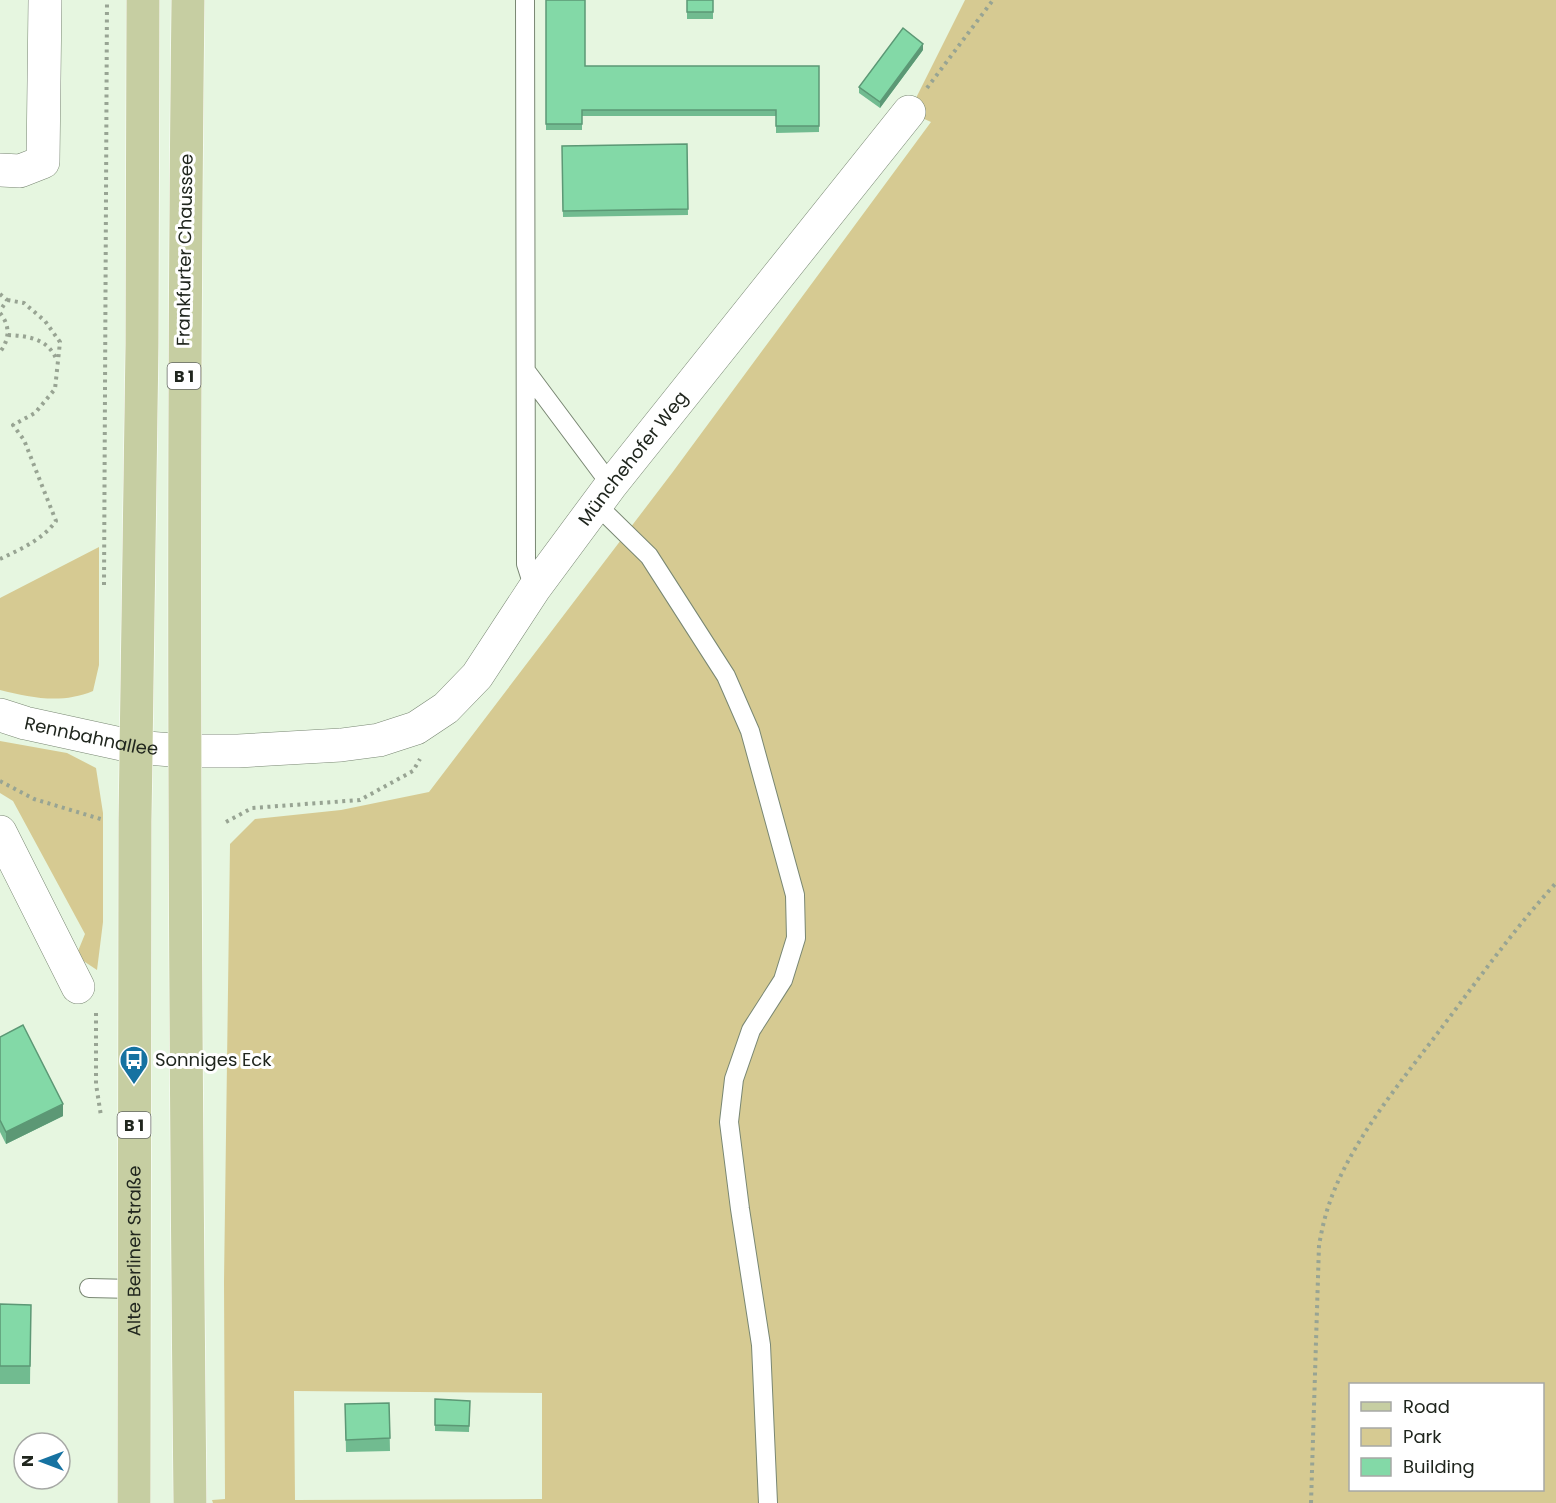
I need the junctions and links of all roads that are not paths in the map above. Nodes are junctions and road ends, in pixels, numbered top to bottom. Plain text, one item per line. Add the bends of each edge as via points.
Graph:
1 (45, 0) edge
2 (143, 0) edge
3 (188, 0) edge
4 (525, 0) edge
5 (909, 112) road end
6 (0, 170) edge
7 (526, 372) junction
8 (604, 495) junction
9 (534, 589) junction
10 (0, 715) edge
11 (135, 747) junction
12 (184, 751) junction
13 (0, 832) edge
14 (78, 987) dead end
15 (89, 1288) dead end
16 (133, 1289) junction
17 (134, 1503) edge
18 (190, 1503) edge
19 (768, 1503) edge

1 - 6 street via 43,162 20,171
2 - 11 main road, B 1
3 - 12 main road, Frankfurter Chaussee / B 1
4 - 7 lane
5 - 8 street, Münchehofer Weg
7 - 8 lane
7 - 9 lane via 526,564
8 - 9 street, Münchehofer Weg
8 - 19 lane via 649,556 726,676 750,731 795,895 796,938 783,980 751,1030 734,1079 729,1122 761,1345
9 - 12 street, Münchehofer Weg via 477,676 446,708 416,728 379,740 341,745
10 - 11 street, Rennbahnallee
11 - 12 street, Rennbahnallee
11 - 16 main road, Alte Berliner Straße / B 1
12 - 18 main road, B 1
13 - 14 street
15 - 16 lane
16 - 17 main road, Alte Berliner Straße / B 1

